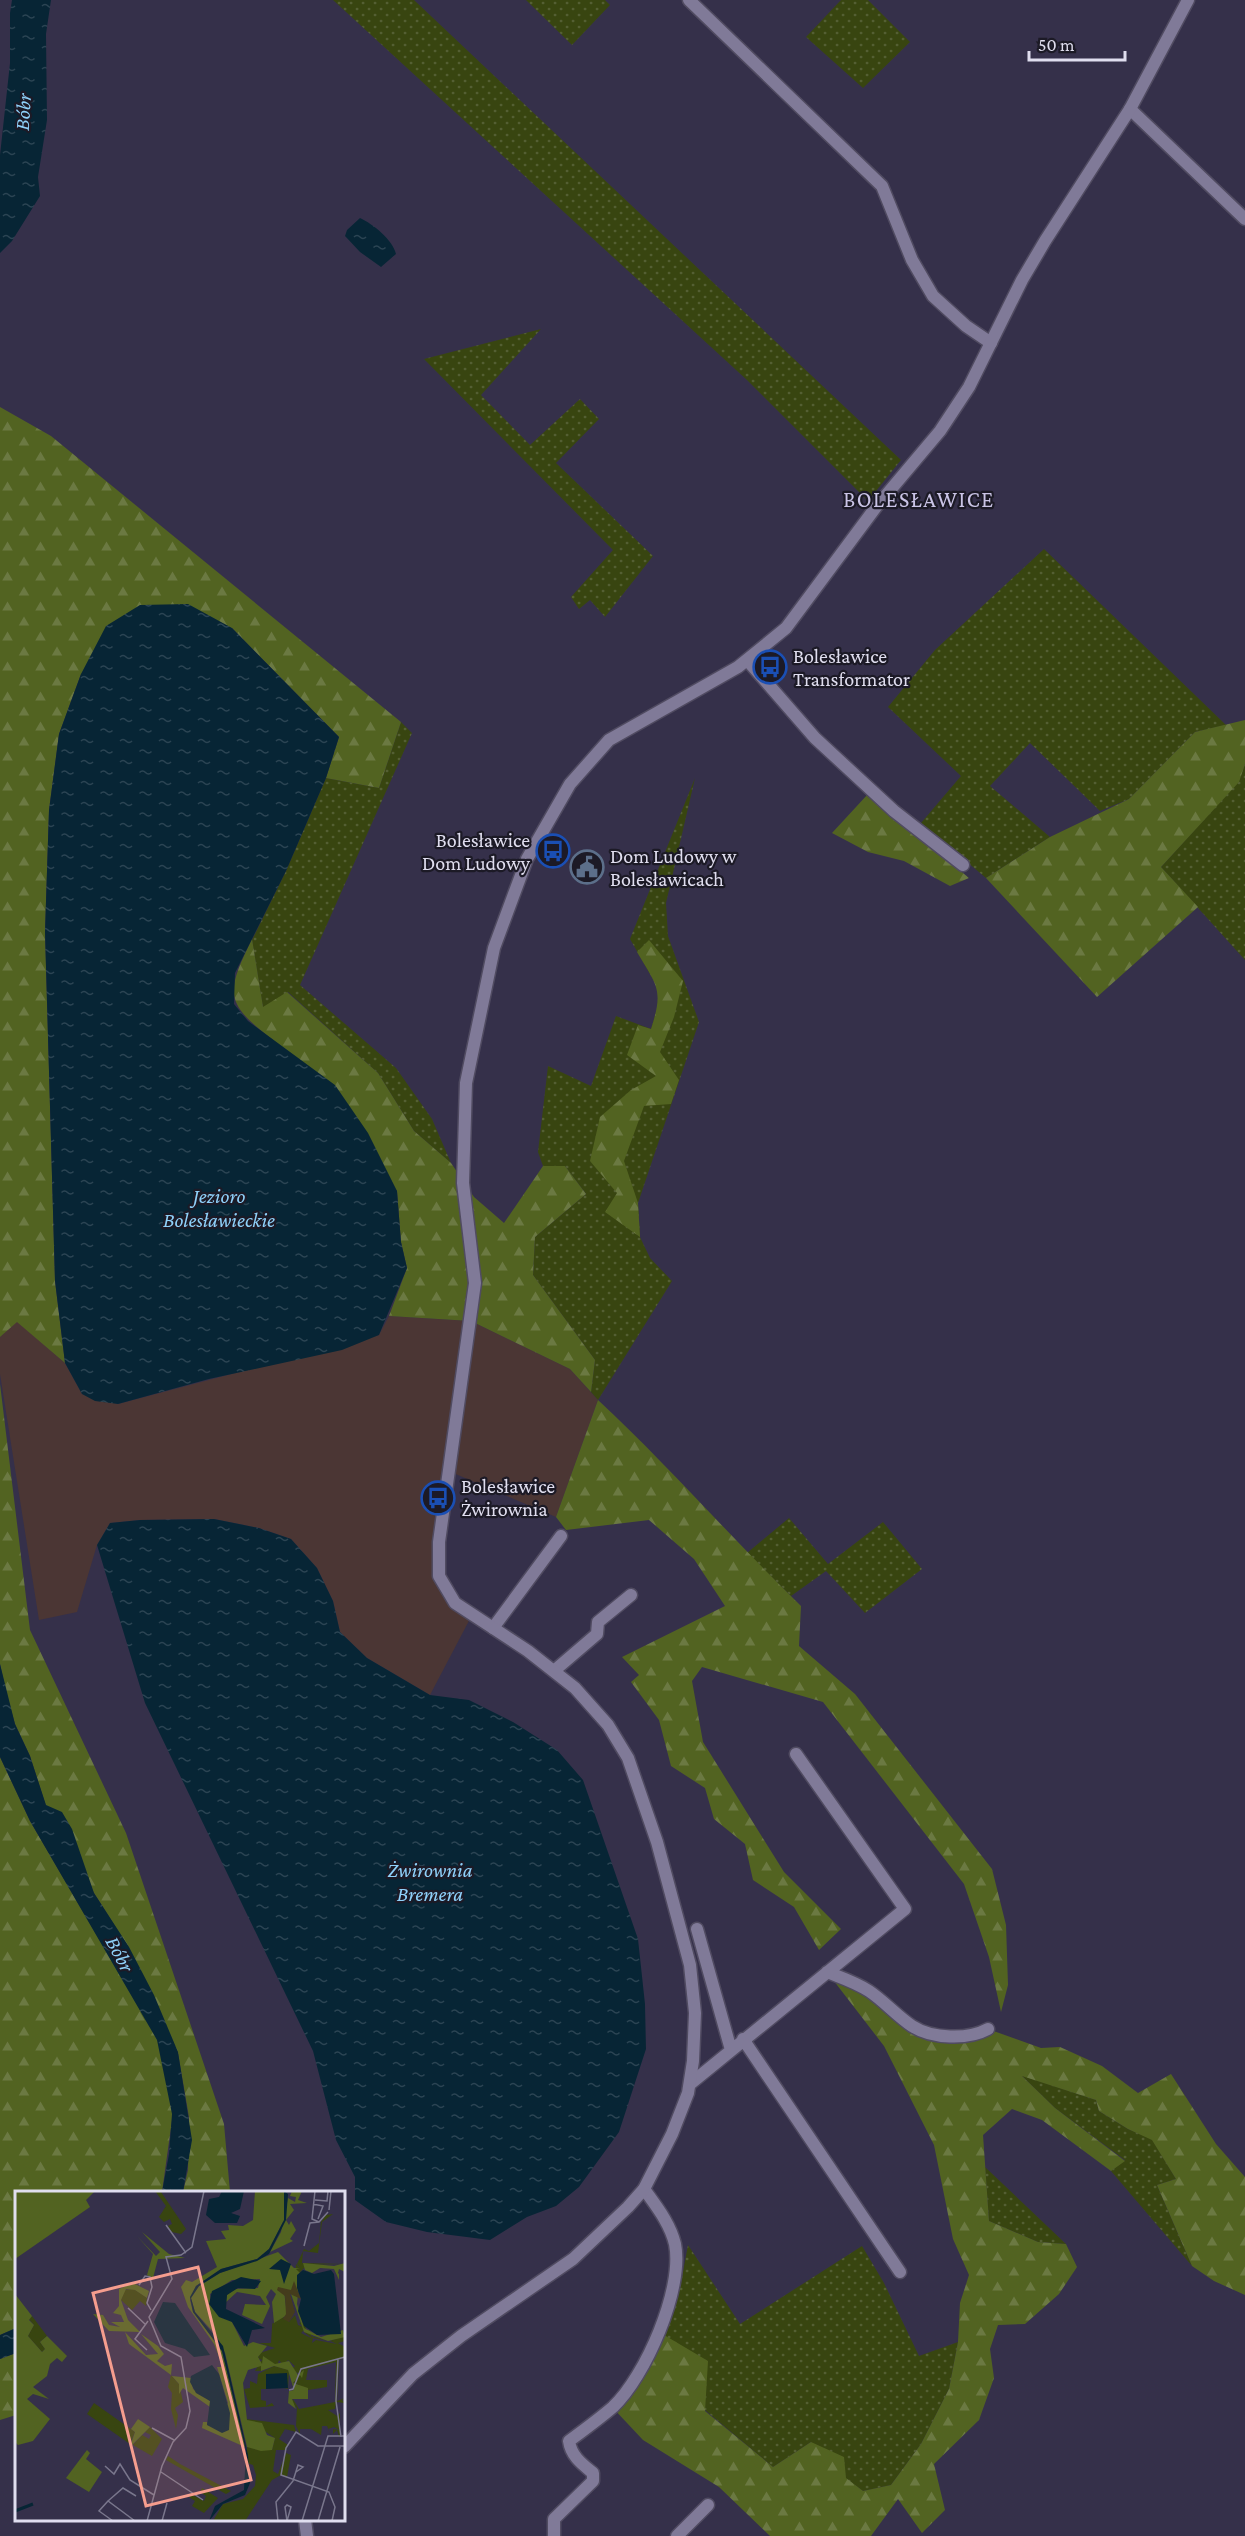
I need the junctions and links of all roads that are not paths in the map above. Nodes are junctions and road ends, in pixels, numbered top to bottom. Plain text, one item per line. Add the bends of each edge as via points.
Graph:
1 (689, 0) edge
2 (1188, 0) edge
3 (1130, 109) junction
4 (1245, 219) edge
5 (991, 342) junction
6 (747, 661) junction
7 (963, 865) dead end
8 (561, 1536) dead end
9 (631, 1594) dead end
10 (493, 1628) junction
11 (555, 1670) junction
12 (796, 1754) dead end
13 (697, 1929) dead end
14 (827, 1972) junction
15 (988, 2029) dead end
16 (743, 2039) junction
17 (731, 2050) junction
18 (690, 2084) junction
19 (644, 2189) junction
20 (900, 2272) dead end
21 (345, 2446) edge
22 (708, 2505) dead end
23 (305, 2521) edge
24 (306, 2536) edge
25 (554, 2536) edge
26 (677, 2536) edge

1 - 5 street via 882,186 912,260 933,296
2 - 3 street
3 - 4 street
3 - 5 street via 1045,241
5 - 6 street via 969,387 940,431 876,507 786,628
6 - 7 street via 815,738 894,811
6 - 10 street via 609,740 586,763 549,818 528,859 494,948 465,1083 463,1184 475,1283 439,1559 440,1576 454,1603
8 - 10 street
9 - 11 street via 598,1622 597,1634
10 - 11 street
11 - 18 street via 608,1725 639,1786 690,1965 696,2035
12 - 14 street via 905,1909
13 - 17 street
14 - 15 street via 845,1977 870,1992 914,2027 961,2037
14 - 16 street
16 - 17 street
16 - 20 street
17 - 18 street
18 - 19 street via 677,2123
19 - 21 street via 573,2259 413,2374
19 - 25 street via 664,2218 675,2245 675,2278 656,2342 627,2390 569,2441 576,2458 593,2473 592,2481 554,2519
22 - 26 street
23 - 24 street

